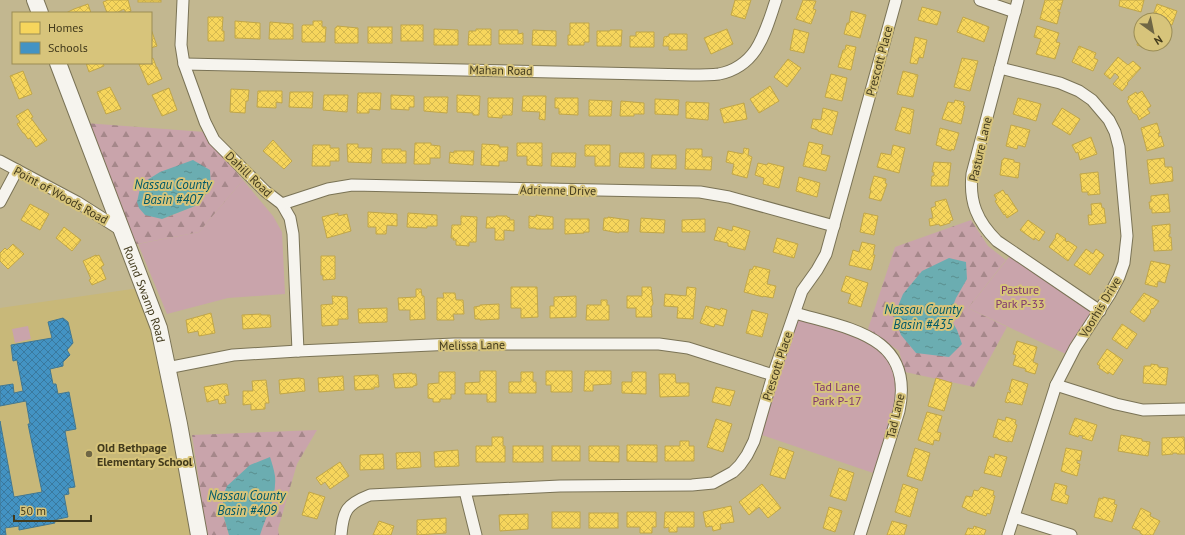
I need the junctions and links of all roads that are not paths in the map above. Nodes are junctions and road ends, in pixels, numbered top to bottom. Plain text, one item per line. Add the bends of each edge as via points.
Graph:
1 (35, 0) edge
2 (183, 0) edge
3 (776, 0) edge
4 (896, 0) edge
5 (980, 0) edge
6 (1018, 0) edge
7 (40, 12) edge
8 (1015, 12) junction
9 (58, 64) edge
10 (184, 64) junction
11 (1000, 68) junction
12 (0, 161) edge
13 (17, 170) junction
14 (0, 202) edge
15 (282, 204) junction
16 (834, 226) junction
17 (121, 230) junction
18 (1100, 311) junction
19 (795, 313) junction
20 (298, 351) junction
21 (167, 368) junction
22 (774, 375) junction
23 (1056, 385) junction
24 (1185, 409) edge
25 (465, 491) junction
26 (1014, 517) junction
27 (199, 535) edge
28 (341, 535) edge
29 (476, 535) edge
30 (860, 535) edge
31 (1008, 535) edge
32 (1071, 535) edge

1 - 7 main road
2 - 10 street, Dahill Road via 181,45
3 - 10 street, Mahan Road via 754,53 744,63 718,74
4 - 16 street, Prescott Place
5 - 8 street
6 - 8 street, Pasture Lane
8 - 11 street, Pasture Lane
9 - 17 main road, Round Swamp Road
10 - 15 street, Dahill Road via 204,122 214,140 265,191
11 - 18 street, Pasture Lane via 972,174 972,199 977,216 997,241
11 - 18 street, Voorhis Drive via 1060,83 1079,91 1092,100 1109,120 1115,132 1123,185 1126,248 1119,277
12 - 13 street, Point of Woods Road
13 - 14 street
13 - 17 street, Point of Woods Road via 77,202
15 - 16 street, Adrienne Drive via 328,188 352,186 700,192 729,197
15 - 20 street, Dahill Road via 290,218 292,234
16 - 19 street, Prescott Place via 826,254 802,291
17 - 21 main road, Round Swamp Road via 159,328
18 - 23 street, Voorhis Drive via 1075,348
19 - 22 street, Prescott Place
19 - 30 street, Tad Lane via 852,330 877,341 890,353 900,373 902,393 899,411
20 - 21 street, Melissa Lane via 232,355
20 - 22 street, Melissa Lane via 454,344 659,344 688,348
21 - 27 main road, Round Swamp Road
22 - 25 street, Prescott Place via 754,441 747,455 733,472 713,483 692,486 560,486
23 - 24 street via 1143,410
23 - 26 street, Voorhis Drive
25 - 28 street, Prescott Place via 370,495 358,499 343,517
25 - 29 street
26 - 31 street, Voorhis Drive
26 - 32 street

